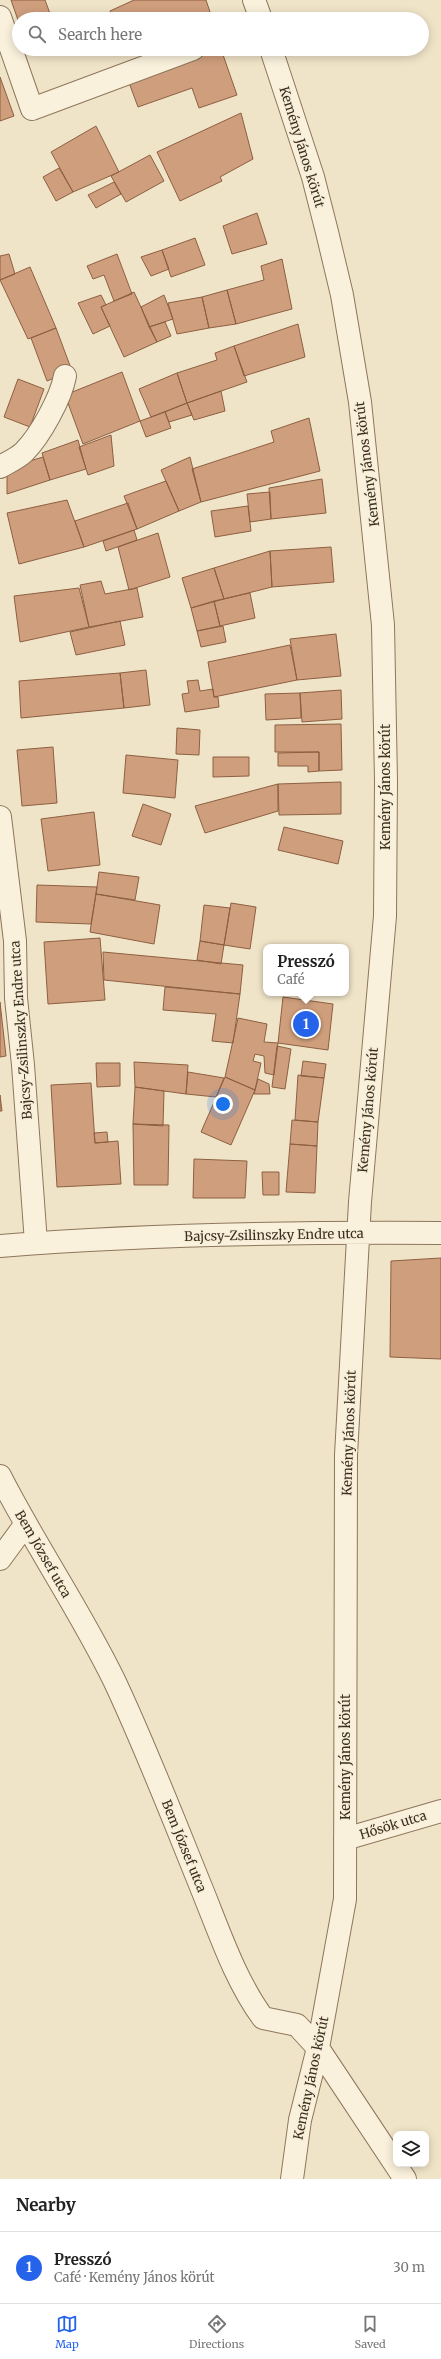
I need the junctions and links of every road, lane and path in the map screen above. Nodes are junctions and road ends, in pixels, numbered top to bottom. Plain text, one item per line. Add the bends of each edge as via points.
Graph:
1 (254, 0) edge
2 (258, 12) edge
3 (0, 17) edge
4 (12, 52) edge
5 (14, 56) edge
6 (174, 56) edge
7 (273, 56) edge
8 (65, 376) dead end
9 (0, 467) edge
10 (0, 817) edge
11 (358, 1232) junction
12 (441, 1233) edge
13 (36, 1243) junction
14 (0, 1246) edge
15 (0, 1476) edge
16 (25, 1525) junction
17 (0, 1559) edge
18 (441, 1811) edge
19 (345, 1839) junction
20 (318, 2048) junction
21 (292, 2179) edge
22 (405, 2179) edge

1 - 2 street
3 - 4 street
5 - 6 street via 32,109
7 - 11 street, Kemény János körút via 313,176 342,295 368,469 383,625 385,916
8 - 9 street via 63,387 44,424 24,453
10 - 13 street, Bajcsy-Zsilinszky Endre utca via 15,941 16,998
11 - 12 street, Bajcsy-Zsilinszky Endre utca
11 - 13 street, Bajcsy-Zsilinszky Endre utca
11 - 19 street, Kemény János körút via 346,1456
13 - 14 street, Bajcsy-Zsilinszky Endre utca
15 - 16 street, Bem József utca
16 - 17 street
16 - 20 street, Bem József utca via 63,1587 113,1680 221,1936 252,2002 264,2018 297,2025
18 - 19 street, Hősök utca
19 - 20 street, Kemény János körút via 345,1899
20 - 21 street, Kemény János körút via 300,2120
20 - 22 street, Bem József utca

